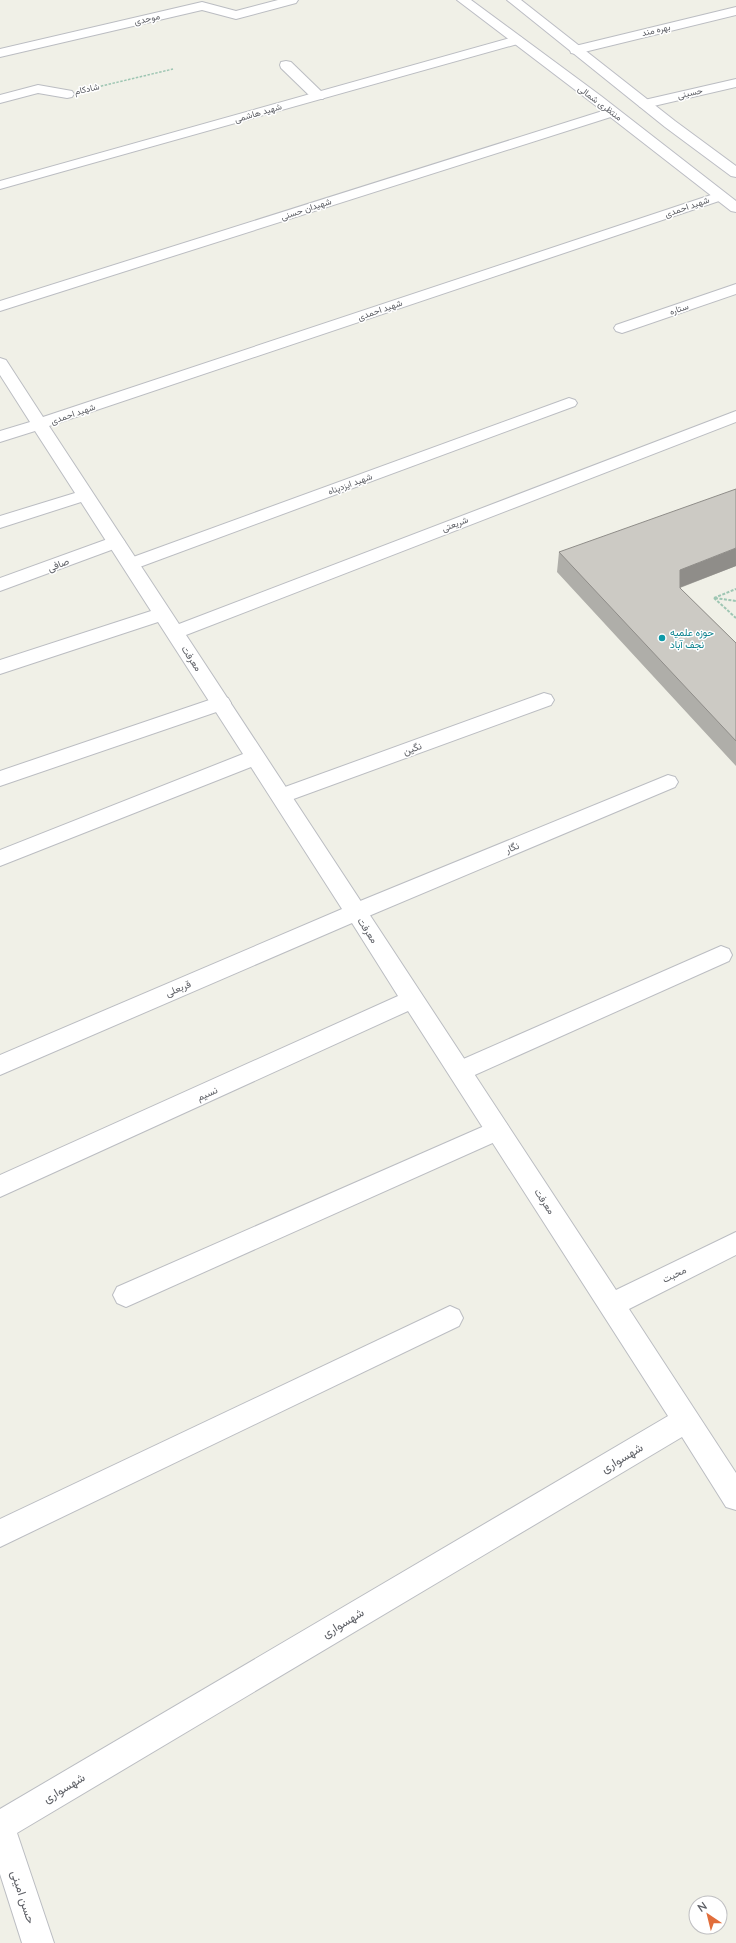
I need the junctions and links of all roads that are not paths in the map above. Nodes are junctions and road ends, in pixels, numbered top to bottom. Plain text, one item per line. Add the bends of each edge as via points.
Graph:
1 (292, 0) edge
2 (463, 0) edge
3 (513, 0) edge
4 (736, 11) edge
5 (517, 40) junction
6 (576, 50) junction
7 (0, 52) edge
8 (286, 65) dead end
9 (736, 83) edge
10 (68, 94) road end
11 (318, 96) junction
12 (0, 99) edge
13 (645, 104) junction
14 (612, 112) junction
15 (736, 173) edge
16 (0, 185) edge
17 (720, 196) junction
18 (736, 208) edge
19 (736, 289) edge
20 (0, 306) edge
21 (622, 328) dead end
22 (0, 363) edge
23 (569, 403) dead end
24 (736, 416) edge
25 (40, 425) junction
26 (0, 437) edge
27 (86, 495) junction
28 (0, 522) edge
29 (116, 542) junction
30 (131, 564) junction
31 (0, 586) edge
32 (163, 614) junction
33 (175, 632) junction
34 (0, 667) edge
35 (544, 700) dead end
36 (221, 703) junction
37 (256, 757) junction
38 (0, 779) edge
39 (668, 782) dead end
40 (281, 796) junction
41 (0, 858) edge
42 (356, 912) junction
43 (721, 955) dead end
44 (413, 999) junction
45 (0, 1065) edge
46 (460, 1072) junction
47 (498, 1130) junction
48 (0, 1186) edge
49 (736, 1243) edge
50 (126, 1295) dead end
51 (612, 1305) junction
52 (450, 1318) dead end
53 (686, 1420) junction
54 (736, 1496) edge
55 (0, 1532) edge
56 (0, 1827) edge
57 (38, 1943) edge

1 - 7 street, موحدی via 236,15 202,6
2 - 5 street, منتظری شمالی
3 - 6 street
4 - 6 street, بهره مند
5 - 11 street, شهید هاشمی
5 - 14 street, منتظری شمالی
6 - 13 street
8 - 11 street
9 - 13 street, حسینی
10 - 12 street, شادکام via 38,89
11 - 16 street, شهید هاشمی
13 - 15 street
14 - 17 street, منتظری شمالی
14 - 20 street, شهیدان حسنی
17 - 18 street, منتظری شمالی
17 - 25 street, شهید احمدی
19 - 21 street, ستاره
22 - 25 street, معرفت
23 - 30 street, شهید ایزدپناه
24 - 33 street, شریعتی
25 - 26 street, شهید احمدی
25 - 27 street, معرفت
27 - 28 street
27 - 29 street, معرفت
29 - 30 street, معرفت
29 - 31 street, صافی
30 - 32 street, معرفت
32 - 33 street, معرفت
32 - 34 street
33 - 36 street, معرفت
35 - 40 street, نگین
36 - 37 street, معرفت
36 - 38 street
37 - 40 street, معرفت
37 - 41 street
39 - 42 street, نگار
40 - 42 street, معرفت
42 - 44 street, معرفت
42 - 45 street, قربعلی
43 - 46 street
44 - 46 street, معرفت
44 - 48 street, نسیم
46 - 47 street, معرفت
47 - 50 street
47 - 51 street, معرفت
49 - 51 street, محبت
51 - 53 street, معرفت
52 - 55 street
53 - 54 street, معرفت
53 - 56 street, شهسواری
56 - 57 street, حسن امینی

